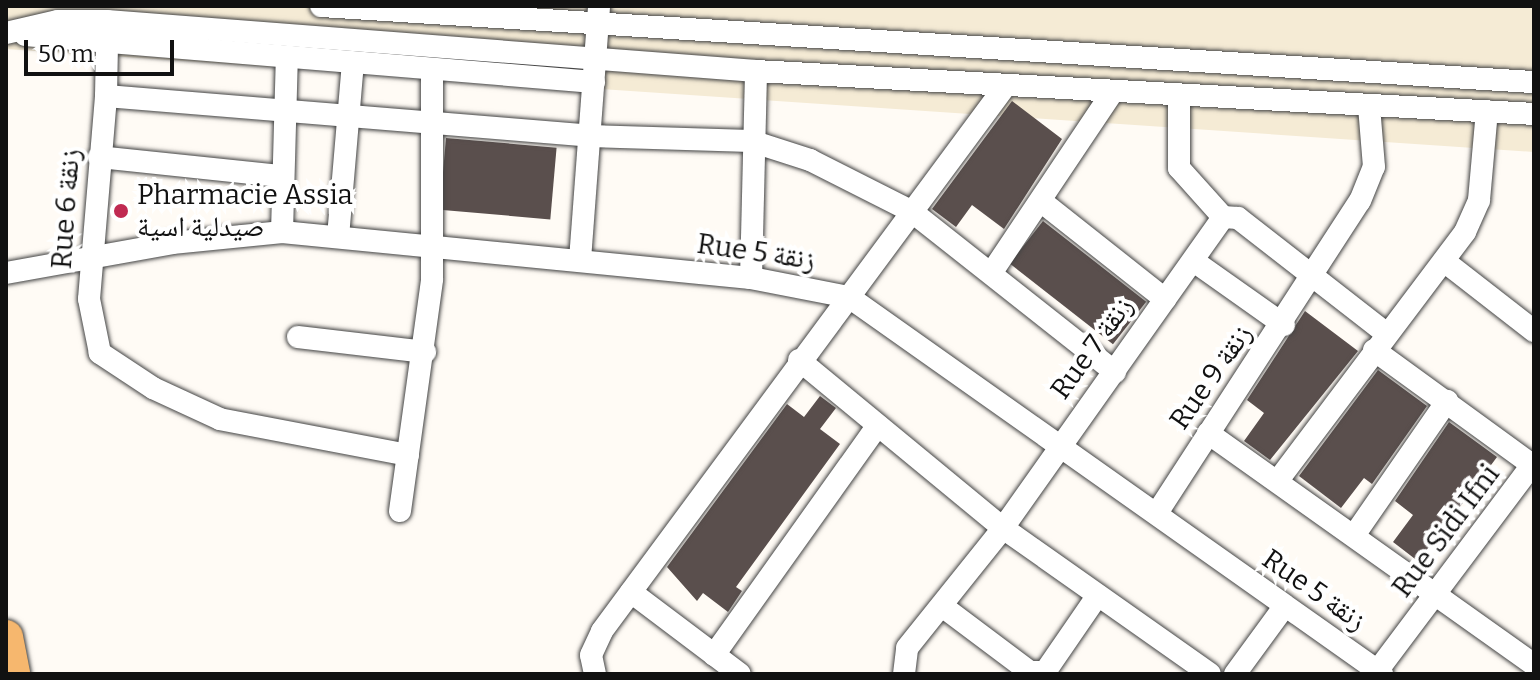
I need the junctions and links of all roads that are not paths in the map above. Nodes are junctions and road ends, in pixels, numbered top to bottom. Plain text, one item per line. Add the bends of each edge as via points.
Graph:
1 (321, 6) edge
2 (599, 14) edge
3 (6, 33) edge
4 (107, 44) junction
5 (287, 58) junction
6 (596, 59) junction
7 (353, 63) junction
8 (432, 70) junction
9 (756, 71) junction
10 (594, 82) junction
11 (1534, 82) edge
12 (1006, 85) junction
13 (1112, 93) junction
14 (106, 96) junction
15 (1179, 96) junction
16 (1369, 106) junction
17 (1487, 111) junction
18 (287, 113) junction
19 (1534, 114) edge
20 (350, 117) junction
21 (433, 120) junction
22 (590, 136) junction
23 (751, 141) junction
24 (99, 157) junction
25 (281, 176) junction
26 (1042, 202) junction
27 (911, 211) junction
28 (1231, 218) junction
29 (282, 232) junction
30 (338, 237) junction
31 (433, 246) junction
32 (92, 257) junction
33 (580, 260) junction
34 (1444, 261) junction
35 (1195, 262) junction
36 (992, 272) junction
37 (6, 273) edge
38 (1314, 275) junction
39 (751, 278) junction
40 (849, 297) junction
41 (1165, 299) junction
42 (1284, 325) junction
43 (1534, 331) edge
44 (298, 337) dead end
45 (1380, 342) junction
46 (425, 352) junction
47 (799, 360) junction
48 (1115, 372) junction
49 (1447, 401) junction
50 (878, 425) junction
51 (1208, 433) junction
52 (1058, 446) junction
53 (408, 455) junction
54 (1533, 464) edge
55 (1279, 479) junction
56 (400, 511) dead end
57 (1157, 513) junction
58 (1003, 528) junction
59 (1355, 534) junction
60 (631, 592) junction
61 (1438, 593) junction
62 (1098, 595) junction
63 (942, 606) junction
64 (1284, 607) junction
65 (6, 637) edge
66 (714, 655) junction
67 (1533, 663) edge
68 (1378, 673) edge
69 (13, 674) edge
70 (595, 674) edge
71 (740, 674) edge
72 (904, 674) edge
73 (1210, 674) edge
74 (1235, 674) edge

1 - 2 street
2 - 6 street
2 - 11 street
3 - 4 street
3 - 6 street via 58,21 107,21
4 - 5 street
4 - 14 street, Rue 6 زنقة
5 - 7 street
5 - 18 street
6 - 9 street
6 - 10 street
7 - 8 street
7 - 20 street
8 - 10 street
8 - 21 street
9 - 12 street
9 - 23 street
10 - 22 street
12 - 13 street
12 - 27 street
13 - 15 street
13 - 26 street
14 - 18 street
14 - 24 street, Rue 6 زنقة
15 - 16 street
15 - 28 street via 1179,168
16 - 17 street
16 - 38 street via 1369,182
17 - 19 street
17 - 34 street via 1479,200
18 - 20 street
18 - 25 street
20 - 21 street
20 - 30 street
21 - 22 street
21 - 31 street
22 - 23 street
22 - 33 street
23 - 27 street via 810,160
23 - 39 street
24 - 25 street
24 - 32 street, Rue 6 زنقة
25 - 29 street
26 - 36 street
26 - 41 street
27 - 36 street
27 - 40 street
28 - 35 street, Rue 7 زنقة
28 - 38 street
29 - 30 street, Rue 5 زنقة
29 - 32 street, Rue 5 زنقة
30 - 31 street, Rue 5 زنقة
31 - 33 street, Rue 5 زنقة
31 - 46 street
32 - 37 street, Rue 5 زنقة
32 - 53 street, Rue 6 زنقة via 93,337 116,365 220,419
33 - 39 street, Rue 5 زنقة
34 - 43 street
34 - 45 street
35 - 41 street, Rue 7 زنقة
35 - 42 street
36 - 48 street
38 - 42 street, Rue 9 زنقة
38 - 45 street
39 - 40 street, Rue 5 زنقة
40 - 47 street
40 - 52 street, Rue 5 زنقة
41 - 48 street, Rue 7 زنقة
42 - 51 street, Rue 9 زنقة
44 - 46 street
45 - 49 street
45 - 55 street
46 - 53 street
47 - 50 street
47 - 60 street
48 - 52 street, Rue 7 زنقة
49 - 54 street
49 - 59 street
50 - 58 street
50 - 66 street
51 - 55 street
51 - 57 street, Rue 9 زنقة
52 - 57 street, Rue 5 زنقة
52 - 58 street, Rue 7 زنقة
53 - 56 street
54 - 61 street, Rue Sidi Ifni
55 - 59 street
57 - 64 street, Rue 5 زنقة
58 - 62 street
58 - 63 street, Rue 7 زنقة
59 - 61 street
60 - 66 street
60 - 70 street via 594,644
61 - 67 street
61 - 68 street, Rue Sidi Ifni
62 - 63 street via 1045,672 1030,672
62 - 73 street
63 - 72 street, Rue 7 زنقة via 907,648
64 - 68 street, Rue 5 زنقة
64 - 74 street
65 - 69 main road
66 - 71 street

